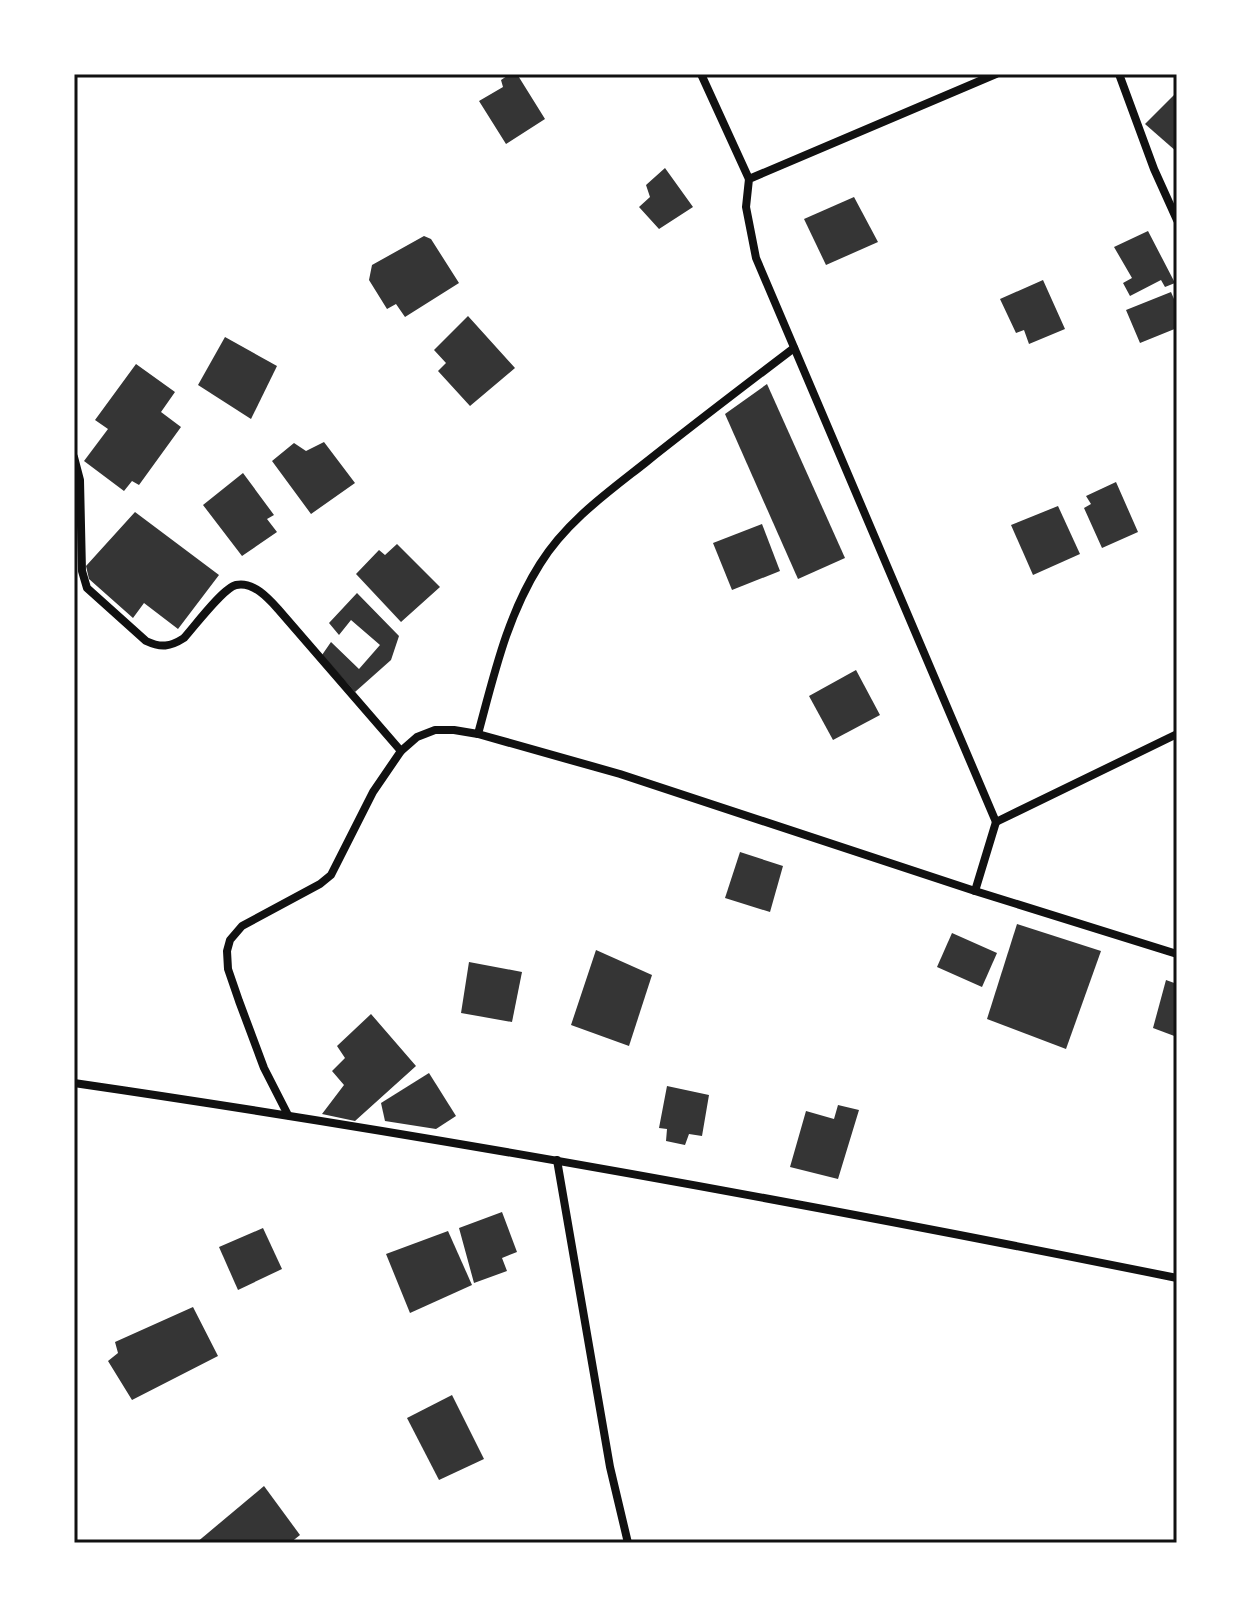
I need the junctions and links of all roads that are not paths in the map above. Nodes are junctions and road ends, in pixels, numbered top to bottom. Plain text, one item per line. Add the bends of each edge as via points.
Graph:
1 (701, 74) edge
2 (996, 74) edge
3 (1119, 74) edge
4 (749, 179) junction
5 (1177, 220) edge
6 (794, 348) junction
7 (74, 457) edge
8 (478, 734) junction
9 (1177, 734) edge
10 (401, 751) junction
11 (996, 822) junction
12 (975, 891) junction
13 (1177, 954) edge
14 (74, 1083) edge
15 (288, 1115) junction
16 (557, 1160) junction
17 (1177, 1278) edge
18 (628, 1543) edge

1 - 4 street
2 - 4 street
3 - 5 street
4 - 6 street via 746,207 756,258
6 - 8 street via 582,513 561,535 518,604
6 - 11 street
7 - 10 street via 87,588 156,646 184,638 235,585 258,590
8 - 10 street via 435,730
8 - 12 street via 620,774
9 - 11 street
10 - 15 street via 373,792 331,875 242,926 230,940 228,969
11 - 12 street
12 - 13 street
14 - 15 street
15 - 16 street
16 - 17 street
16 - 18 street

